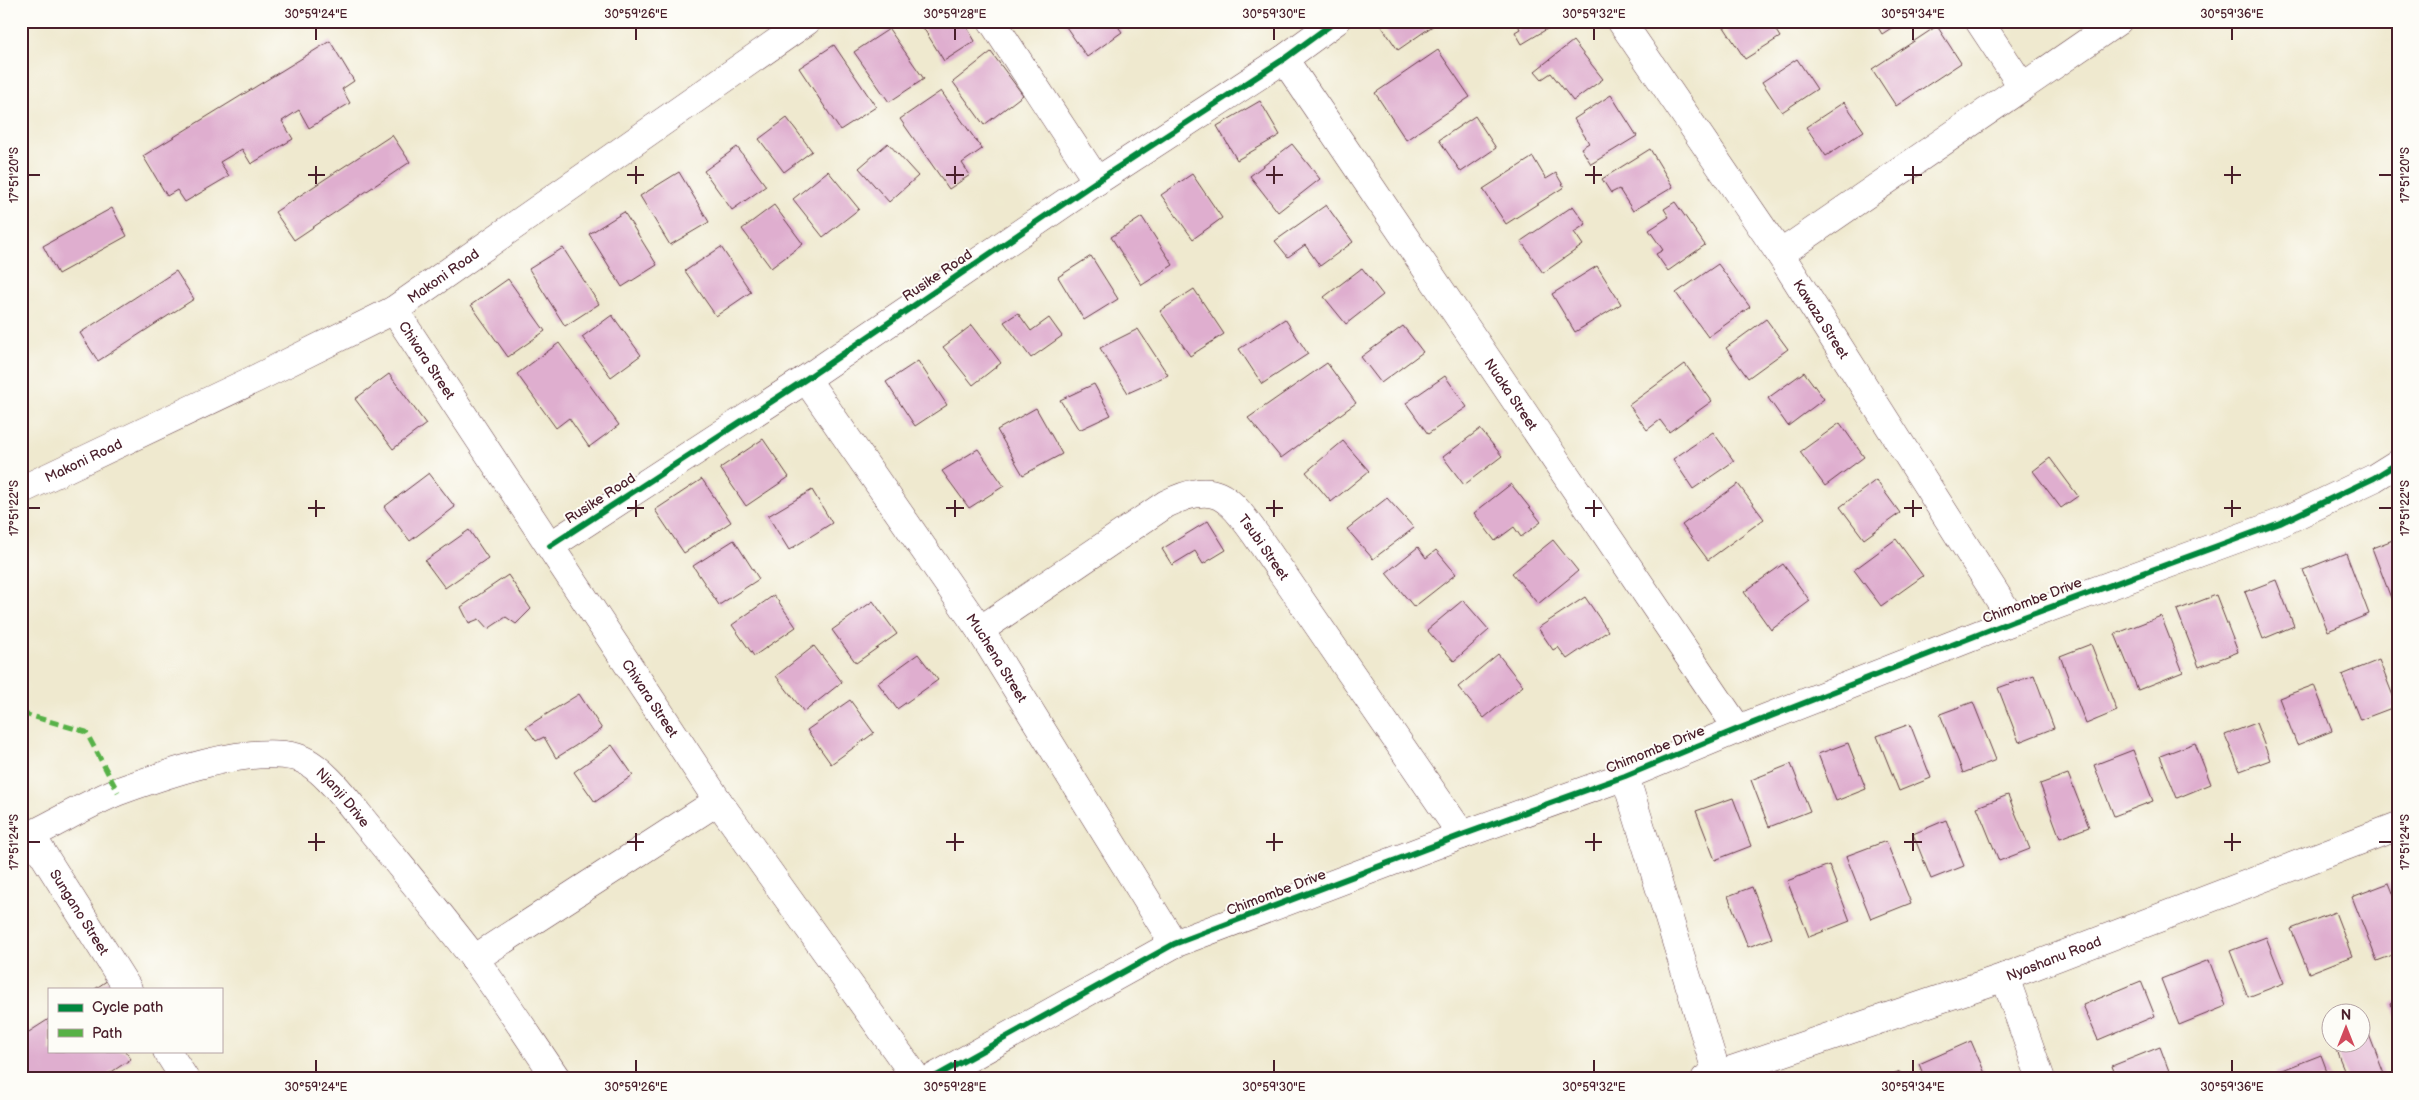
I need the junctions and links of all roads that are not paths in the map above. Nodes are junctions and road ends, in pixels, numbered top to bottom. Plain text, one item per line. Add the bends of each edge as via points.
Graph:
1 (807, 21) edge
2 (992, 21) edge
3 (1336, 21) edge
4 (1621, 21) edge
5 (1979, 21) edge
6 (2118, 21) edge
7 (1284, 59) junction
8 (2022, 86) junction
9 (1097, 181) junction
10 (1780, 254) junction
11 (394, 310) junction
12 (806, 379) junction
13 (2398, 463) edge
14 (21, 490) edge
15 (550, 546) junction
16 (2012, 621) junction
17 (980, 630) junction
18 (1738, 729) junction
19 (1625, 776) junction
20 (718, 801) junction
21 (2398, 826) edge
22 (1462, 835) junction
23 (26, 836) edge
24 (1174, 944) junction
25 (474, 958) junction
26 (2005, 976) junction
27 (127, 988) edge
28 (168, 1052) edge
29 (1711, 1077) edge
30 (184, 1079) edge
31 (557, 1079) edge
32 (917, 1079) edge
33 (932, 1079) edge
34 (2041, 1079) edge

1 - 11 street, Makoni Road
2 - 9 street
3 - 7 street, Rusike Road
4 - 10 street, Kawaza Street
5 - 8 street
6 - 8 street
7 - 9 street, Rusike Road
7 - 18 street, Nuaka Street
8 - 10 street
9 - 12 street, Rusike Road
10 - 16 street, Kawaza Street
11 - 14 street, Makoni Road
11 - 15 street, Chivara Street
12 - 15 street, Rusike Road
12 - 17 street, Muchena Street
13 - 16 street, Chimombe Drive via 2280,523
15 - 20 street, Chivara Street
16 - 18 street, Chimombe Drive
17 - 22 street, Tsubi Street via 1166,504 1185,494 1204,492 1220,496 1235,506 1256,535
17 - 24 street, Muchena Street
18 - 19 street, Chimombe Drive
19 - 22 street, Chimombe Drive
19 - 29 street
20 - 25 street
20 - 32 street, Chivara Street
21 - 26 street, Nyashanu Road
22 - 24 street, Chimombe Drive
23 - 25 street, Njanji Drive via 118,792 199,766 240,756 276,754 298,758 318,770 338,791
23 - 27 street, Sungano Street
24 - 33 street, Chimombe Drive
25 - 31 street, Njanji Drive
26 - 29 street, Nyashanu Road
26 - 34 street
28 - 30 street

